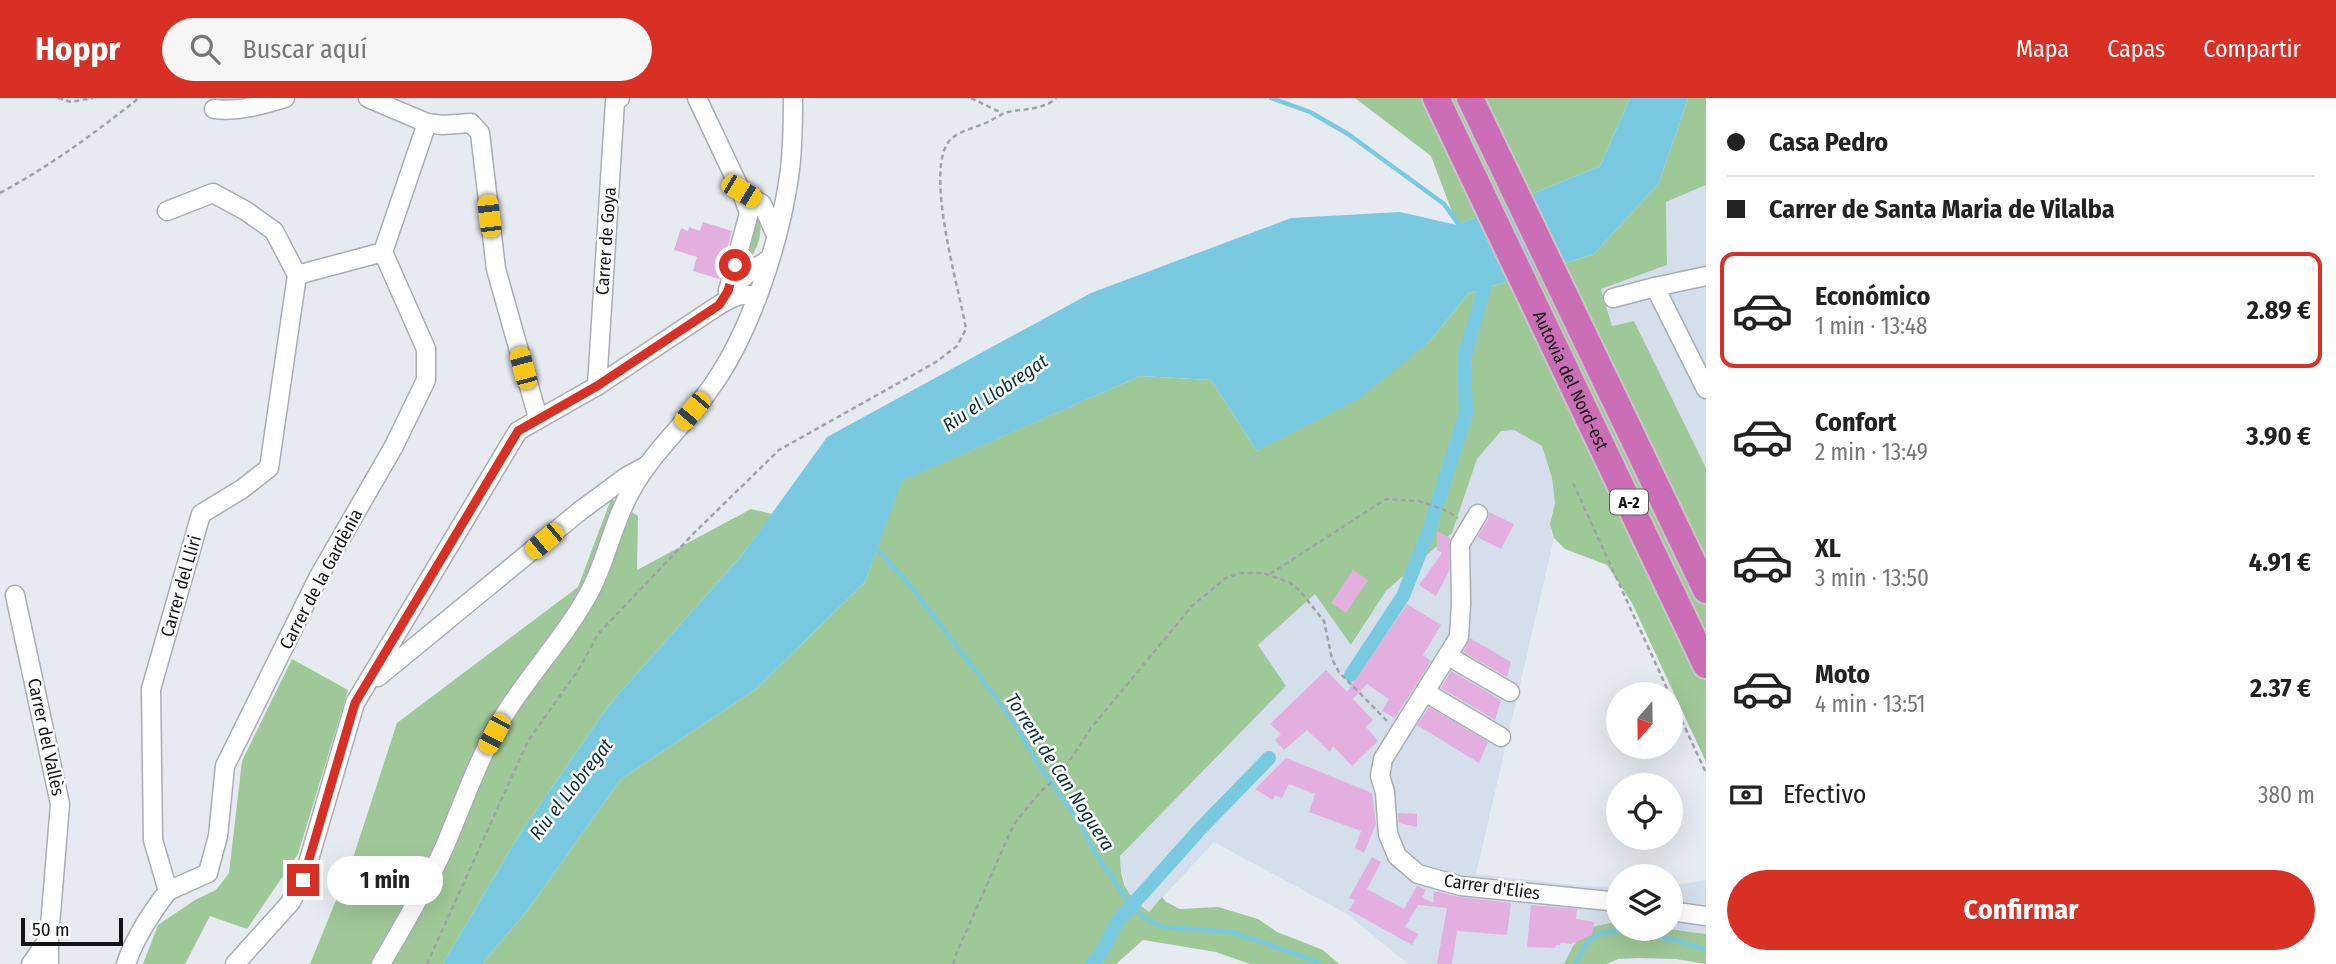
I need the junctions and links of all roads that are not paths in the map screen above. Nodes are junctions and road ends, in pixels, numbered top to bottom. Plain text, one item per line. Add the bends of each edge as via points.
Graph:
1 (285, 98) edge
2 (368, 98) edge
3 (620, 98) edge
4 (697, 98) edge
5 (793, 98) edge
6 (1436, 98) edge
7 (1470, 98) edge
8 (214, 109) dead end
9 (427, 123) junction
10 (790, 175) junction
11 (741, 191) junction
12 (167, 211) dead end
13 (776, 235) junction
14 (383, 252) junction
15 (769, 259) junction
16 (297, 275) junction
17 (1706, 276) edge
18 (1655, 287) junction
19 (757, 296) junction
20 (723, 298) junction
21 (1613, 298) dead end
22 (597, 386) junction
23 (1706, 389) edge
24 (538, 418) junction
25 (647, 465) junction
26 (1478, 514) dead end
27 (1706, 590) edge
28 (15, 595) dead end
29 (1448, 656) junction
30 (1706, 665) edge
31 (367, 685) junction
32 (1426, 692) junction
33 (1510, 692) dead end
34 (1501, 737) dead end
35 (168, 891) junction
36 (1606, 901) edge
37 (1683, 913) edge
38 (1706, 916) edge
39 (49, 938) junction
40 (31, 964) edge
41 (49, 964) edge
42 (126, 964) edge
43 (235, 964) edge
44 (381, 964) edge

1 - 8 street via 243,109
2 - 9 street
3 - 22 street, Carrer de Goya via 615,101
4 - 11 street
5 - 10 street
6 - 30 highway, Autovia del Nord-est / A-2
7 - 27 highway, Autovia del Nord-est / A-2
9 - 14 street
9 - 24 street via 471,123 480,133 496,269
10 - 11 street via 760,196
10 - 13 street
11 - 13 street via 762,204
11 - 20 street via 749,213
12 - 16 street via 213,193 274,231
13 - 15 street
14 - 16 street
14 - 35 street, Carrer de la Gardènia via 426,349 426,380 394,446 318,578 225,766 218,836 208,873
15 - 19 street
15 - 20 street
16 - 35 street, Carrer del Lliri via 269,468 201,514 150,689 153,840
17 - 18 street
18 - 21 street
18 - 23 street
19 - 20 street via 746,293
19 - 25 street via 724,369
20 - 22 street
22 - 24 street
24 - 31 street via 518,431
25 - 31 street via 580,511
25 - 44 street via 619,514 591,589 500,722 429,879
26 - 29 street, Carrer d'Elies via 1460,544 1459,637
28 - 39 street, Carrer del Vallès via 60,804
29 - 32 street, Carrer d'Elies
29 - 33 street
31 - 43 street via 348,724 303,880 290,904
32 - 34 street
32 - 36 street, Carrer d'Elies via 1383,759 1380,776 1388,834 1397,856 1418,874 1461,886
35 - 42 street via 153,910
37 - 38 street
39 - 40 street
39 - 41 street, Carrer del Vallès

